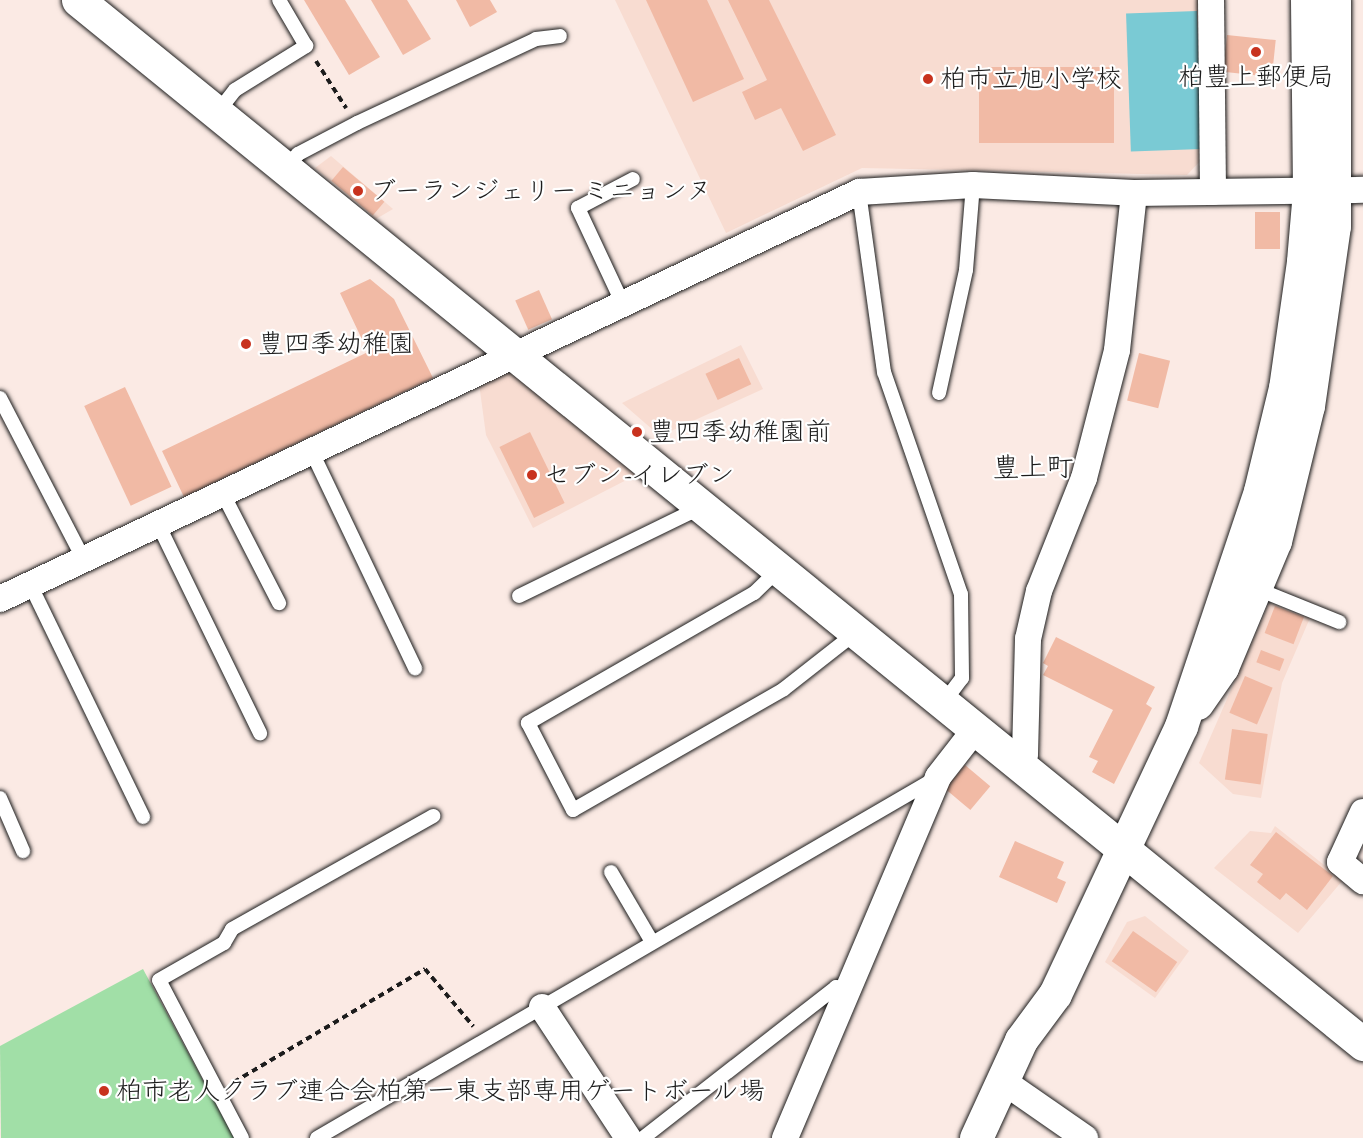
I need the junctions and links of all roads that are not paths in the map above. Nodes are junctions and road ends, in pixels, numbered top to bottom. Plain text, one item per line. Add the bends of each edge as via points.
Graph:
1 (78, 0) edge
2 (279, 0) edge
3 (1211, 0) edge
4 (1307, 0) edge
5 (1334, 0) edge
6 (561, 36) dead end
7 (217, 113) junction
8 (285, 168) junction
9 (633, 179) dead end
10 (973, 185) junction
11 (1335, 190) edge
12 (859, 192) junction
13 (1213, 192) junction
14 (1134, 193) junction
15 (622, 302) junction
16 (513, 354) junction
17 (939, 393) dead end
18 (0, 398) edge
19 (311, 450) junction
20 (222, 492) junction
21 (698, 503) junction
22 (158, 524) junction
23 (84, 560) junction
24 (778, 570) junction
25 (1244, 583) junction
26 (30, 584) junction
27 (519, 596) dead end
28 (0, 599) edge
29 (279, 603) dead end
30 (1339, 622) dead end
31 (854, 634) junction
32 (416, 668) dead end
33 (941, 705) junction
34 (974, 731) junction
35 (260, 734) dead end
36 (1019, 767) junction
37 (938, 777) junction
38 (0, 798) edge
39 (1363, 812) edge
40 (433, 816) dead end
41 (143, 817) dead end
42 (23, 851) dead end
43 (1123, 851) junction
44 (611, 872) dead end
45 (1363, 881) edge
46 (652, 942) junction
47 (844, 989) junction
48 (542, 1006) junction
49 (1363, 1044) edge
50 (1012, 1085) junction
51 (242, 1138) edge
52 (316, 1138) edge
53 (628, 1138) edge
54 (643, 1138) edge
55 (785, 1138) edge
56 (976, 1138) edge
57 (1000, 1138) edge
58 (1085, 1138) edge

1 - 7 street
2 - 7 lane via 306,46 235,90
3 - 13 street
4 - 11 street
5 - 11 street
6 - 8 lane via 536,39 357,123 298,154
7 - 8 street
8 - 16 street
9 - 15 lane via 578,208
10 - 12 street
10 - 14 street
10 - 17 lane via 966,270
11 - 13 street
11 - 25 street via 1334,226 1308,406 1288,498
12 - 15 street
12 - 33 lane via 884,372 961,594 962,678
13 - 14 street
14 - 36 street via 1117,350 1084,478 1039,591 1028,639 1025,754
15 - 16 street
16 - 19 street
16 - 21 street
18 - 23 lane
19 - 20 street
19 - 32 lane
20 - 22 street
20 - 29 lane
21 - 24 street
21 - 27 lane
22 - 23 street
22 - 35 lane
23 - 26 street
24 - 31 street
24 - 31 lane via 754,592 528,723 573,810 784,689
25 - 30 lane
25 - 43 street via 1222,667 1181,726
26 - 28 street
26 - 41 lane
31 - 33 street
33 - 34 street
34 - 36 street
34 - 37 street
36 - 43 street
37 - 46 lane
37 - 47 street
38 - 42 lane
39 - 45 street via 1340,862
40 - 51 lane via 232,929 224,943 159,980
43 - 49 street
43 - 50 street via 1055,994 1048,1030
44 - 46 lane
46 - 48 lane
47 - 54 lane via 836,987
47 - 55 street
48 - 52 lane
48 - 53 street
50 - 56 street
50 - 57 street
50 - 58 street

